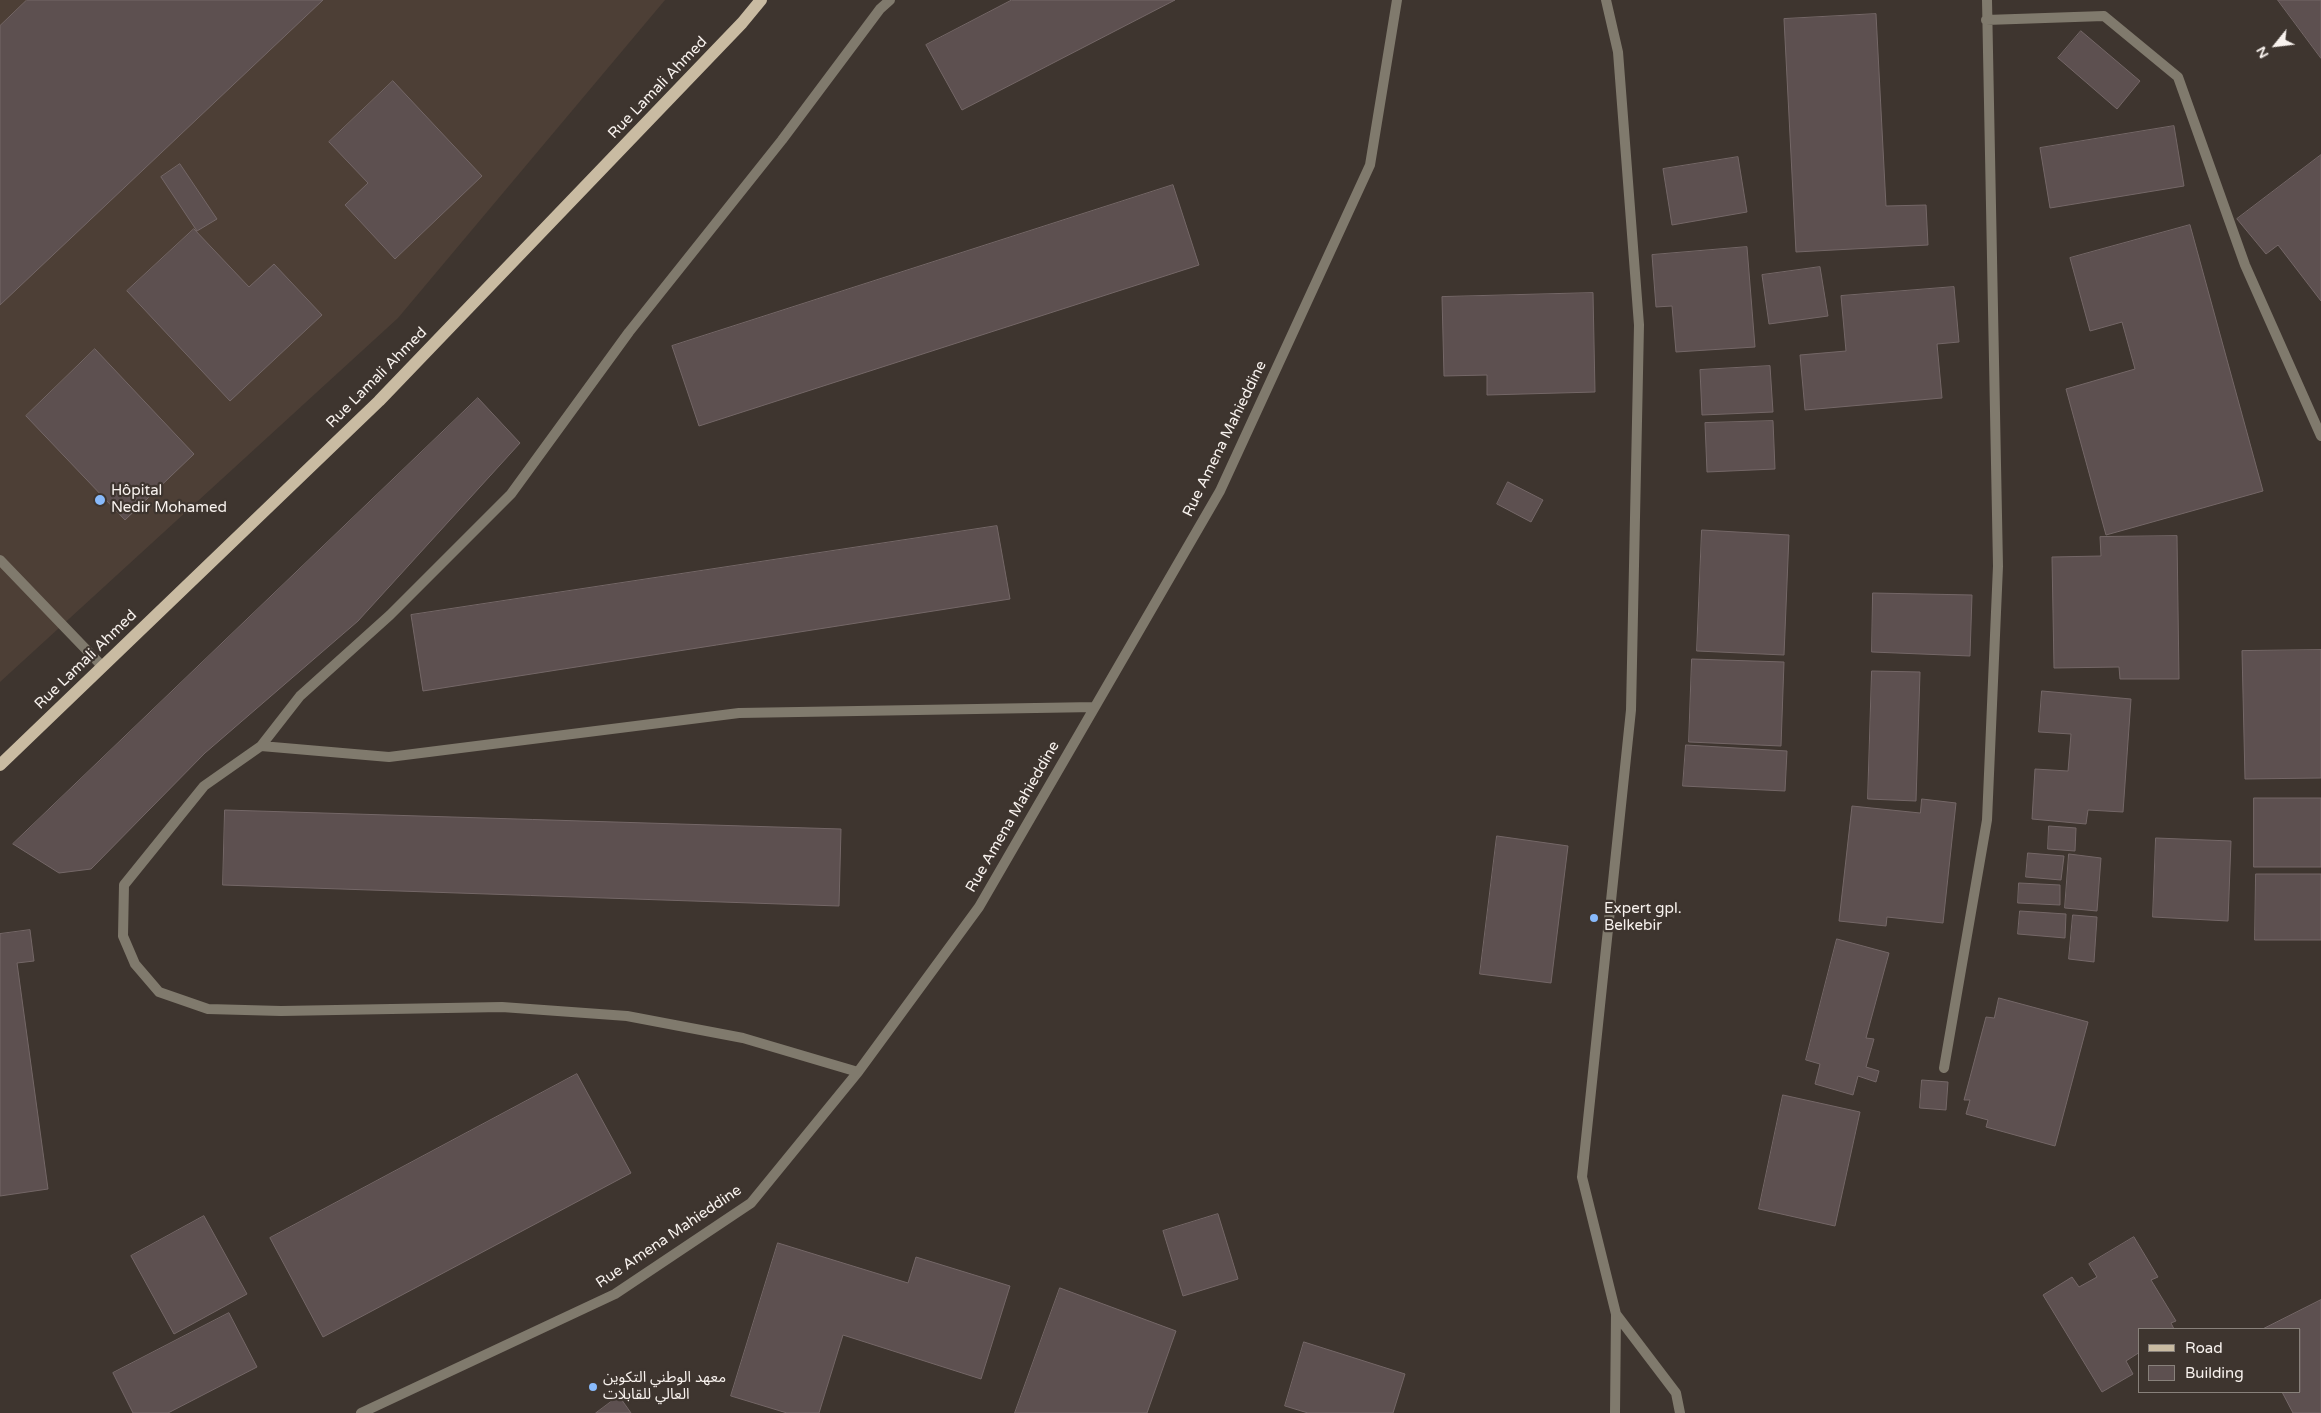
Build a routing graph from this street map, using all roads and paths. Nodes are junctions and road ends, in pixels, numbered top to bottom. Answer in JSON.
{"nodes":[{"id":1,"x":761,"y":0,"type":"edge"},
{"id":2,"x":890,"y":0,"type":"edge"},
{"id":3,"x":1397,"y":0,"type":"edge"},
{"id":4,"x":1606,"y":0,"type":"edge"},
{"id":5,"x":1987,"y":0,"type":"edge"},
{"id":6,"x":1986,"y":20,"type":"junction"},
{"id":7,"x":2321,"y":436,"type":"edge"},
{"id":8,"x":0,"y":560,"type":"edge"},
{"id":9,"x":102,"y":666,"type":"junction"},
{"id":10,"x":1095,"y":707,"type":"junction"},
{"id":11,"x":261,"y":746,"type":"junction"},
{"id":12,"x":0,"y":765,"type":"edge"},
{"id":13,"x":1944,"y":1068,"type":"dead end"},
{"id":14,"x":858,"y":1072,"type":"junction"},
{"id":15,"x":1616,"y":1314,"type":"junction"},
{"id":16,"x":361,"y":1413,"type":"edge"},
{"id":17,"x":1615,"y":1413,"type":"edge"},
{"id":18,"x":1680,"y":1413,"type":"edge"}],
"edges":[{"from":1,"to":9,"type":"main road","name":"Rue Lamali Ahmed"},
{"from":2,"to":11,"type":"street"},
{"from":3,"to":10,"type":"street","name":"Rue Amena Mahieddine"},
{"from":4,"to":15,"type":"street"},
{"from":5,"to":6,"type":"street"},
{"from":6,"to":7,"type":"street"},
{"from":6,"to":13,"type":"street"},
{"from":8,"to":9,"type":"street"},
{"from":9,"to":12,"type":"main road","name":"Rue Lamali Ahmed"},
{"from":10,"to":11,"type":"street"},
{"from":10,"to":14,"type":"street","name":"Rue Amena Mahieddine"},
{"from":11,"to":14,"type":"street"},
{"from":14,"to":16,"type":"street","name":"Rue Amena Mahieddine"},
{"from":15,"to":17,"type":"street"},
{"from":15,"to":18,"type":"street"}]}
